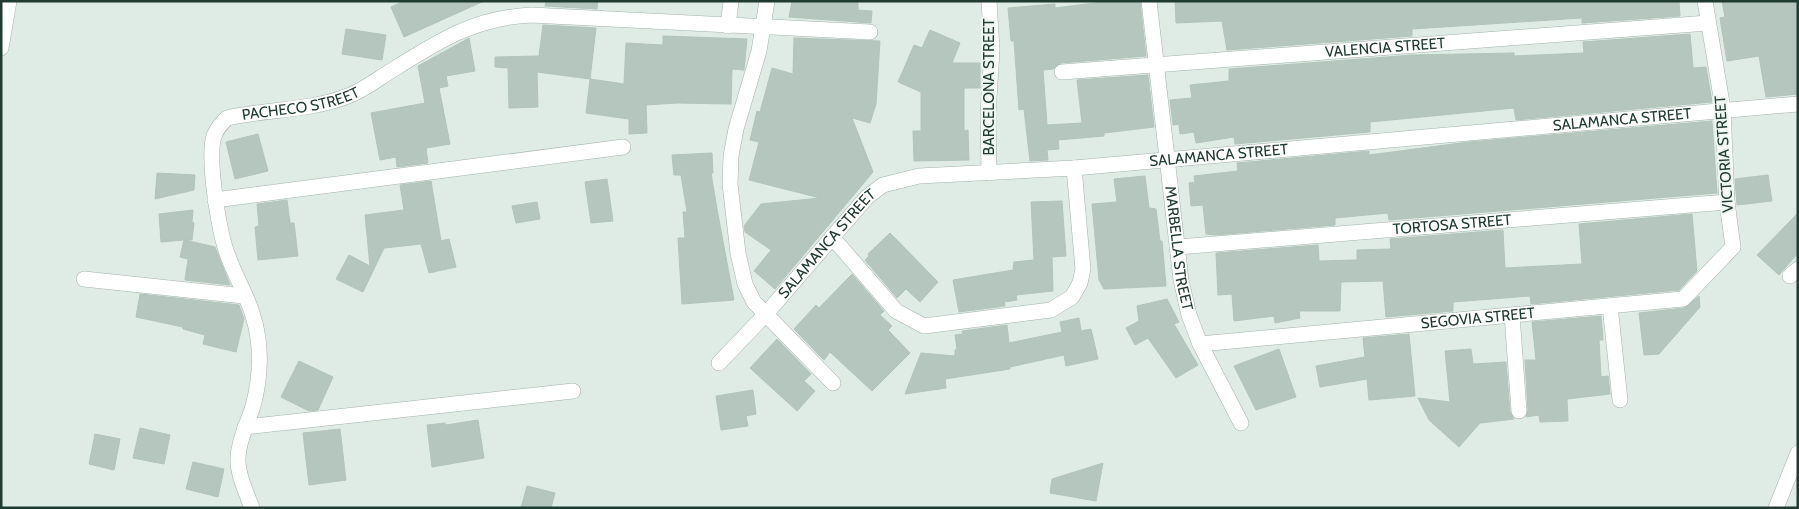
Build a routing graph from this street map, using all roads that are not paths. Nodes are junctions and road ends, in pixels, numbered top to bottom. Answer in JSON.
{"nodes":[{"id":1,"x":10,"y":1,"type":"edge"},
{"id":2,"x":730,"y":1,"type":"edge"},
{"id":3,"x":767,"y":1,"type":"edge"},
{"id":4,"x":997,"y":1,"type":"edge"},
{"id":5,"x":1149,"y":1,"type":"edge"},
{"id":6,"x":1706,"y":1,"type":"edge"},
{"id":7,"x":989,"y":2,"type":"edge"},
{"id":8,"x":1708,"y":22,"type":"junction"},
{"id":9,"x":728,"y":26,"type":"junction"},
{"id":10,"x":762,"y":28,"type":"junction"},
{"id":11,"x":870,"y":32,"type":"dead end"},
{"id":12,"x":1,"y":48,"type":"edge"},
{"id":13,"x":1158,"y":65,"type":"junction"},
{"id":14,"x":1062,"y":72,"type":"dead end"},
{"id":15,"x":1798,"y":104,"type":"edge"},
{"id":16,"x":1723,"y":109,"type":"junction"},
{"id":17,"x":623,"y":147,"type":"dead end"},
{"id":18,"x":1168,"y":159,"type":"junction"},
{"id":19,"x":1074,"y":168,"type":"junction"},
{"id":20,"x":989,"y":173,"type":"junction"},
{"id":21,"x":215,"y":200,"type":"junction"},
{"id":22,"x":1727,"y":202,"type":"junction"},
{"id":23,"x":832,"y":237,"type":"junction"},
{"id":24,"x":1178,"y":247,"type":"junction"},
{"id":25,"x":1733,"y":247,"type":"joint"},
{"id":26,"x":84,"y":279,"type":"dead end"},
{"id":27,"x":244,"y":296,"type":"junction"},
{"id":28,"x":1610,"y":306,"type":"junction"},
{"id":29,"x":765,"y":315,"type":"junction"},
{"id":30,"x":1512,"y":315,"type":"junction"},
{"id":31,"x":1200,"y":344,"type":"junction"},
{"id":32,"x":719,"y":364,"type":"dead end"},
{"id":33,"x":833,"y":383,"type":"dead end"},
{"id":34,"x":573,"y":391,"type":"dead end"},
{"id":35,"x":1620,"y":400,"type":"dead end"},
{"id":36,"x":1519,"y":411,"type":"dead end"},
{"id":37,"x":1241,"y":423,"type":"dead end"},
{"id":38,"x":245,"y":427,"type":"junction"},
{"id":39,"x":1798,"y":453,"type":"edge"},
{"id":40,"x":252,"y":508,"type":"edge"},
{"id":41,"x":1776,"y":508,"type":"edge"}],
"edges":[{"from":1,"to":12,"type":"street"},
{"from":2,"to":9,"type":"street"},
{"from":3,"to":10,"type":"street"},
{"from":4,"to":7,"type":"street"},
{"from":5,"to":13,"type":"street","name":"MARBELLA STREET"},
{"from":6,"to":8,"type":"street","name":"VICTORIA STREET"},
{"from":7,"to":20,"type":"street","name":"BARCELONA STREET"},
{"from":8,"to":13,"type":"street","name":"VALENCIA STREET"},
{"from":8,"to":16,"type":"street","name":"VICTORIA STREET"},
{"from":9,"to":10,"type":"street","name":"PACHECO STREET"},
{"from":9,"to":21,"type":"street","name":"PACHECO STREET"},
{"from":10,"to":11,"type":"street","name":"PACHECO STREET"},
{"from":10,"to":29,"type":"street"},
{"from":13,"to":14,"type":"street","name":"VALENCIA STREET"},
{"from":13,"to":18,"type":"street","name":"MARBELLA STREET"},
{"from":15,"to":16,"type":"street","name":"SALAMANCA STREET"},
{"from":16,"to":18,"type":"street","name":"SALAMANCA STREET"},
{"from":16,"to":22,"type":"street","name":"VICTORIA STREET"},
{"from":17,"to":21,"type":"street"},
{"from":18,"to":19,"type":"street","name":"SALAMANCA STREET"},
{"from":18,"to":24,"type":"street","name":"MARBELLA STREET"},
{"from":19,"to":20,"type":"street","name":"SALAMANCA STREET"},
{"from":19,"to":23,"type":"street"},
{"from":20,"to":23,"type":"street","name":"SALAMANCA STREET"},
{"from":21,"to":27,"type":"street","name":"PACHECO STREET"},
{"from":22,"to":24,"type":"street","name":"TORTOSA STREET"},
{"from":22,"to":25,"type":"street","name":"VICTORIA STREET"},
{"from":23,"to":29,"type":"street","name":"SALAMANCA STREET"},
{"from":24,"to":31,"type":"street","name":"MARBELLA STREET"},
{"from":25,"to":28,"type":"street","name":"SEGOVIA STREET"},
{"from":26,"to":27,"type":"street"},
{"from":27,"to":38,"type":"street","name":"PACHECO STREET"},
{"from":28,"to":30,"type":"street","name":"SEGOVIA STREET"},
{"from":28,"to":35,"type":"street"},
{"from":29,"to":32,"type":"street","name":"SALAMANCA STREET"},
{"from":29,"to":33,"type":"street"},
{"from":30,"to":31,"type":"street","name":"SEGOVIA STREET"},
{"from":30,"to":36,"type":"street"},
{"from":31,"to":37,"type":"street","name":"MARBELLA STREET"},
{"from":34,"to":38,"type":"street"},
{"from":38,"to":40,"type":"street","name":"PACHECO STREET"},
{"from":39,"to":41,"type":"street"}]}
